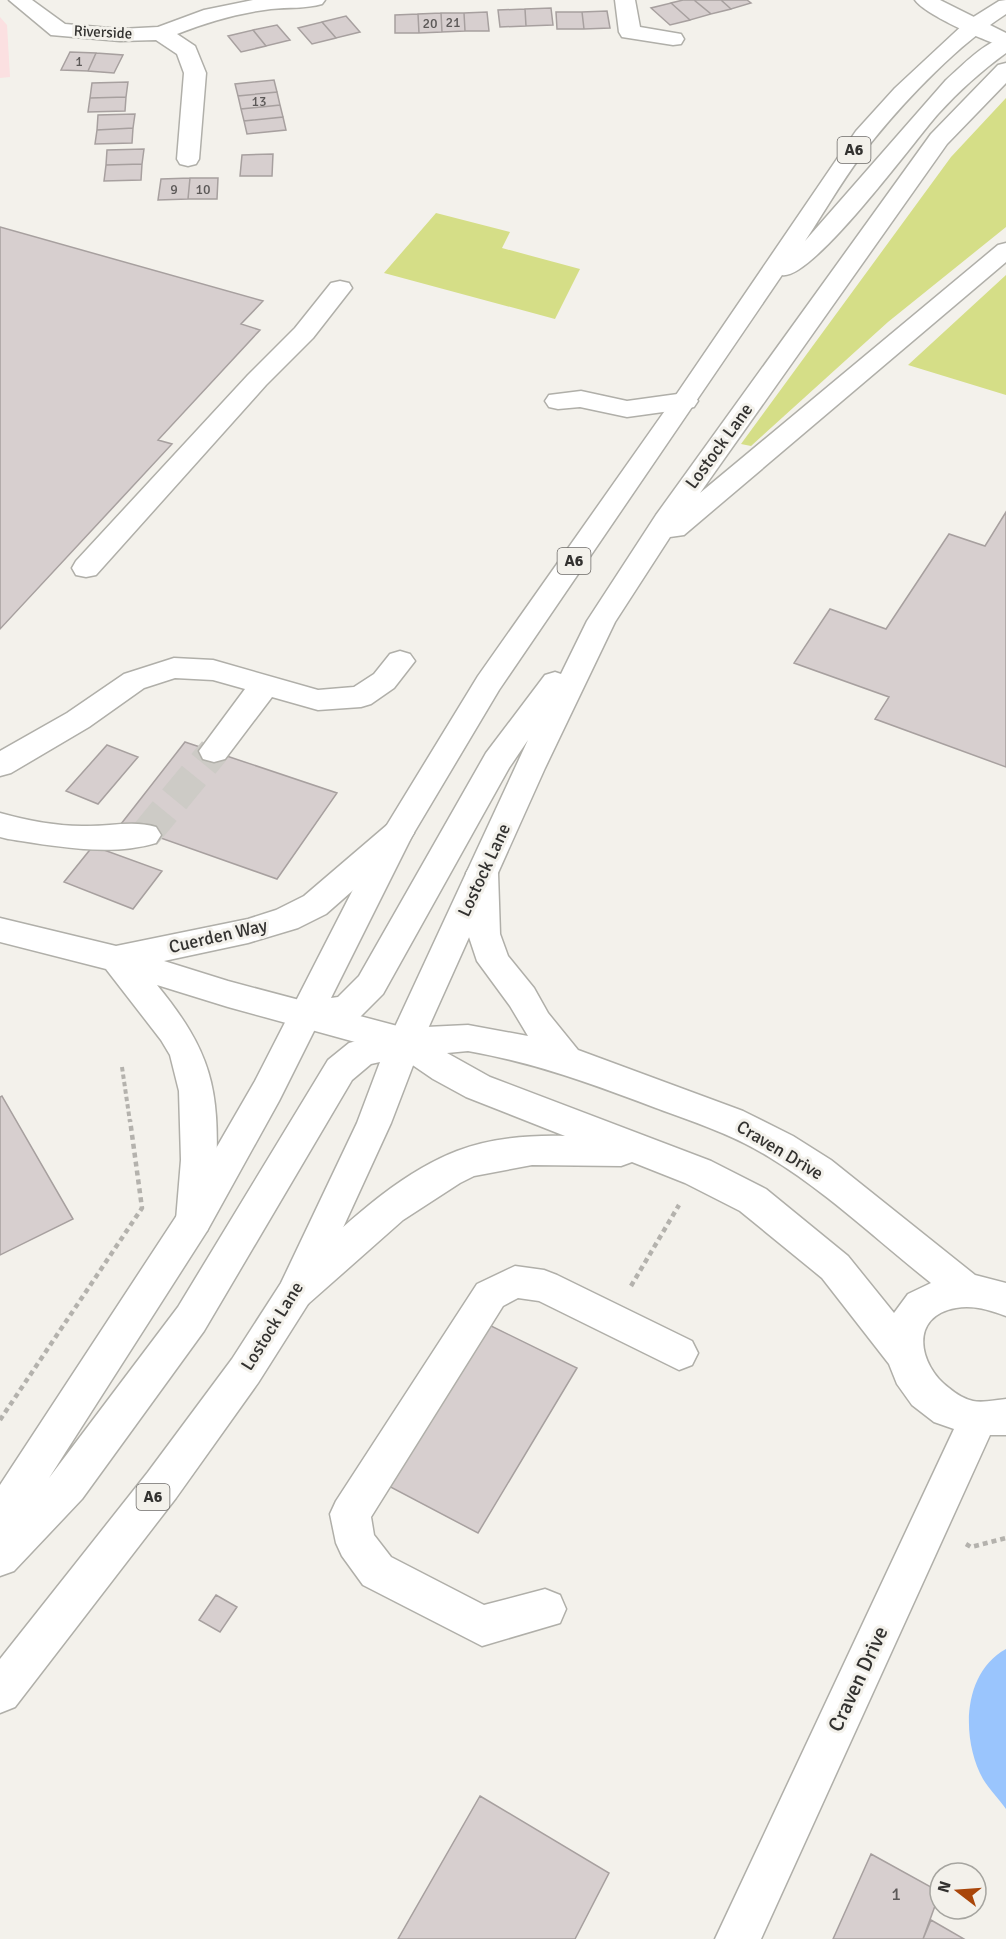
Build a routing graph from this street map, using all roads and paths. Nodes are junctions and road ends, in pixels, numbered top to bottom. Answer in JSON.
{"nodes":[{"id":1,"x":19,"y":0,"type":"edge"},
{"id":2,"x":315,"y":0,"type":"edge"},
{"id":3,"x":625,"y":0,"type":"edge"},
{"id":4,"x":926,"y":0,"type":"edge"},
{"id":5,"x":973,"y":0,"type":"edge"},
{"id":6,"x":1004,"y":14,"type":"edge"},
{"id":7,"x":974,"y":25,"type":"junction"},
{"id":8,"x":161,"y":33,"type":"junction"},
{"id":9,"x":673,"y":39,"type":"dead end"},
{"id":10,"x":1006,"y":42,"type":"edge"},
{"id":11,"x":1006,"y":70,"type":"edge"},
{"id":12,"x":188,"y":159,"type":"dead end"},
{"id":13,"x":1006,"y":250,"type":"edge"},
{"id":14,"x":340,"y":288,"type":"dead end"},
{"id":15,"x":758,"y":294,"type":"junction"},
{"id":16,"x":558,"y":401,"type":"dead end"},
{"id":17,"x":685,"y":401,"type":"junction"},
{"id":18,"x":645,"y":553,"type":"junction"},
{"id":19,"x":86,"y":568,"type":"dead end"},
{"id":20,"x":601,"y":621,"type":"junction"},
{"id":21,"x":400,"y":661,"type":"dead end"},
{"id":22,"x":264,"y":686,"type":"junction"},
{"id":23,"x":214,"y":751,"type":"tunnel mouth"},
{"id":24,"x":0,"y":765,"type":"edge"},
{"id":25,"x":0,"y":824,"type":"edge"},
{"id":26,"x":398,"y":833,"type":"junction"},
{"id":27,"x":145,"y":834,"type":"dead end"},
{"id":28,"x":482,"y":873,"type":"junction"},
{"id":29,"x":0,"y":930,"type":"edge"},
{"id":30,"x":117,"y":959,"type":"junction"},
{"id":31,"x":306,"y":1015,"type":"junction"},
{"id":32,"x":405,"y":1042,"type":"junction"},
{"id":33,"x":566,"y":1060,"type":"junction"},
{"id":34,"x":122,"y":1066,"type":"dead end"},
{"id":35,"x":644,"y":1151,"type":"junction"},
{"id":36,"x":684,"y":1197,"type":"dead end"},
{"id":37,"x":194,"y":1220,"type":"junction"},
{"id":38,"x":965,"y":1289,"type":"junction"},
{"id":39,"x":296,"y":1293,"type":"junction"},
{"id":40,"x":1006,"y":1300,"type":"edge"},
{"id":41,"x":611,"y":1320,"type":"junction"},
{"id":42,"x":679,"y":1353,"type":"dead end"},
{"id":43,"x":903,"y":1353,"type":"junction"},
{"id":44,"x":992,"y":1418,"type":"edge"},
{"id":45,"x":0,"y":1420,"type":"edge"},
{"id":46,"x":0,"y":1520,"type":"edge"},
{"id":47,"x":0,"y":1557,"type":"edge"},
{"id":48,"x":545,"y":1609,"type":"dead end"},
{"id":49,"x":0,"y":1692,"type":"edge"},
{"id":50,"x":738,"y":1939,"type":"edge"}],
"edges":[{"from":1,"to":8,"type":"main road","name":"Riverside"},
{"from":2,"to":8,"type":"main road","name":"Riverside"},
{"from":3,"to":9,"type":"main road"},
{"from":4,"to":7,"type":"main road"},
{"from":5,"to":6,"type":"main road"},
{"from":6,"to":7,"type":"main road"},
{"from":7,"to":10,"type":"main road"},
{"from":7,"to":15,"type":"main road","number":"A6"},
{"from":8,"to":12,"type":"main road"},
{"from":10,"to":15,"type":"main road"},
{"from":11,"to":18,"type":"main road","name":"Lostock Lane","number":"A6"},
{"from":13,"to":18,"type":"main road"},
{"from":14,"to":19,"type":"main road"},
{"from":15,"to":17,"type":"main road","number":"A6"},
{"from":16,"to":17,"type":"main road"},
{"from":17,"to":26,"type":"main road","number":"A6"},
{"from":18,"to":20,"type":"main road","name":"Lostock Lane","number":"A6"},
{"from":20,"to":28,"type":"main road","name":"Lostock Lane","number":"A6"},
{"from":20,"to":31,"type":"main road"},
{"from":21,"to":22,"type":"main road"},
{"from":22,"to":23,"type":"main road"},
{"from":22,"to":24,"type":"main road"},
{"from":25,"to":27,"type":"main road"},
{"from":26,"to":30,"type":"main road","name":"Cuerden Way"},
{"from":26,"to":31,"type":"main road","number":"A6"},
{"from":28,"to":32,"type":"main road","name":"Lostock Lane","number":"A6"},
{"from":28,"to":33,"type":"main road"},
{"from":29,"to":30,"type":"main road","name":"Cuerden Way"},
{"from":30,"to":31,"type":"main road","name":"Cuerden Way"},
{"from":30,"to":37,"type":"main road"},
{"from":31,"to":32,"type":"main road","name":"Cuerden Way"},
{"from":31,"to":37,"type":"main road","number":"A6"},
{"from":32,"to":33,"type":"main road","name":"Craven Drive"},
{"from":32,"to":35,"type":"main road"},
{"from":32,"to":39,"type":"main road","name":"Lostock Lane","number":"A6"},
{"from":32,"to":47,"type":"main road"},
{"from":33,"to":38,"type":"main road","name":"Craven Drive"},
{"from":34,"to":45,"type":"path"},
{"from":35,"to":39,"type":"main road"},
{"from":35,"to":43,"type":"main road"},
{"from":36,"to":41,"type":"path"},
{"from":37,"to":46,"type":"main road","number":"A6"},
{"from":38,"to":40,"type":"main road"},
{"from":38,"to":43,"type":"main road"},
{"from":39,"to":49,"type":"main road","name":"Lostock Lane","number":"A6"},
{"from":41,"to":42,"type":"main road"},
{"from":41,"to":48,"type":"main road"},
{"from":43,"to":44,"type":"main road"},
{"from":44,"to":50,"type":"main road","name":"Craven Drive"}]}
